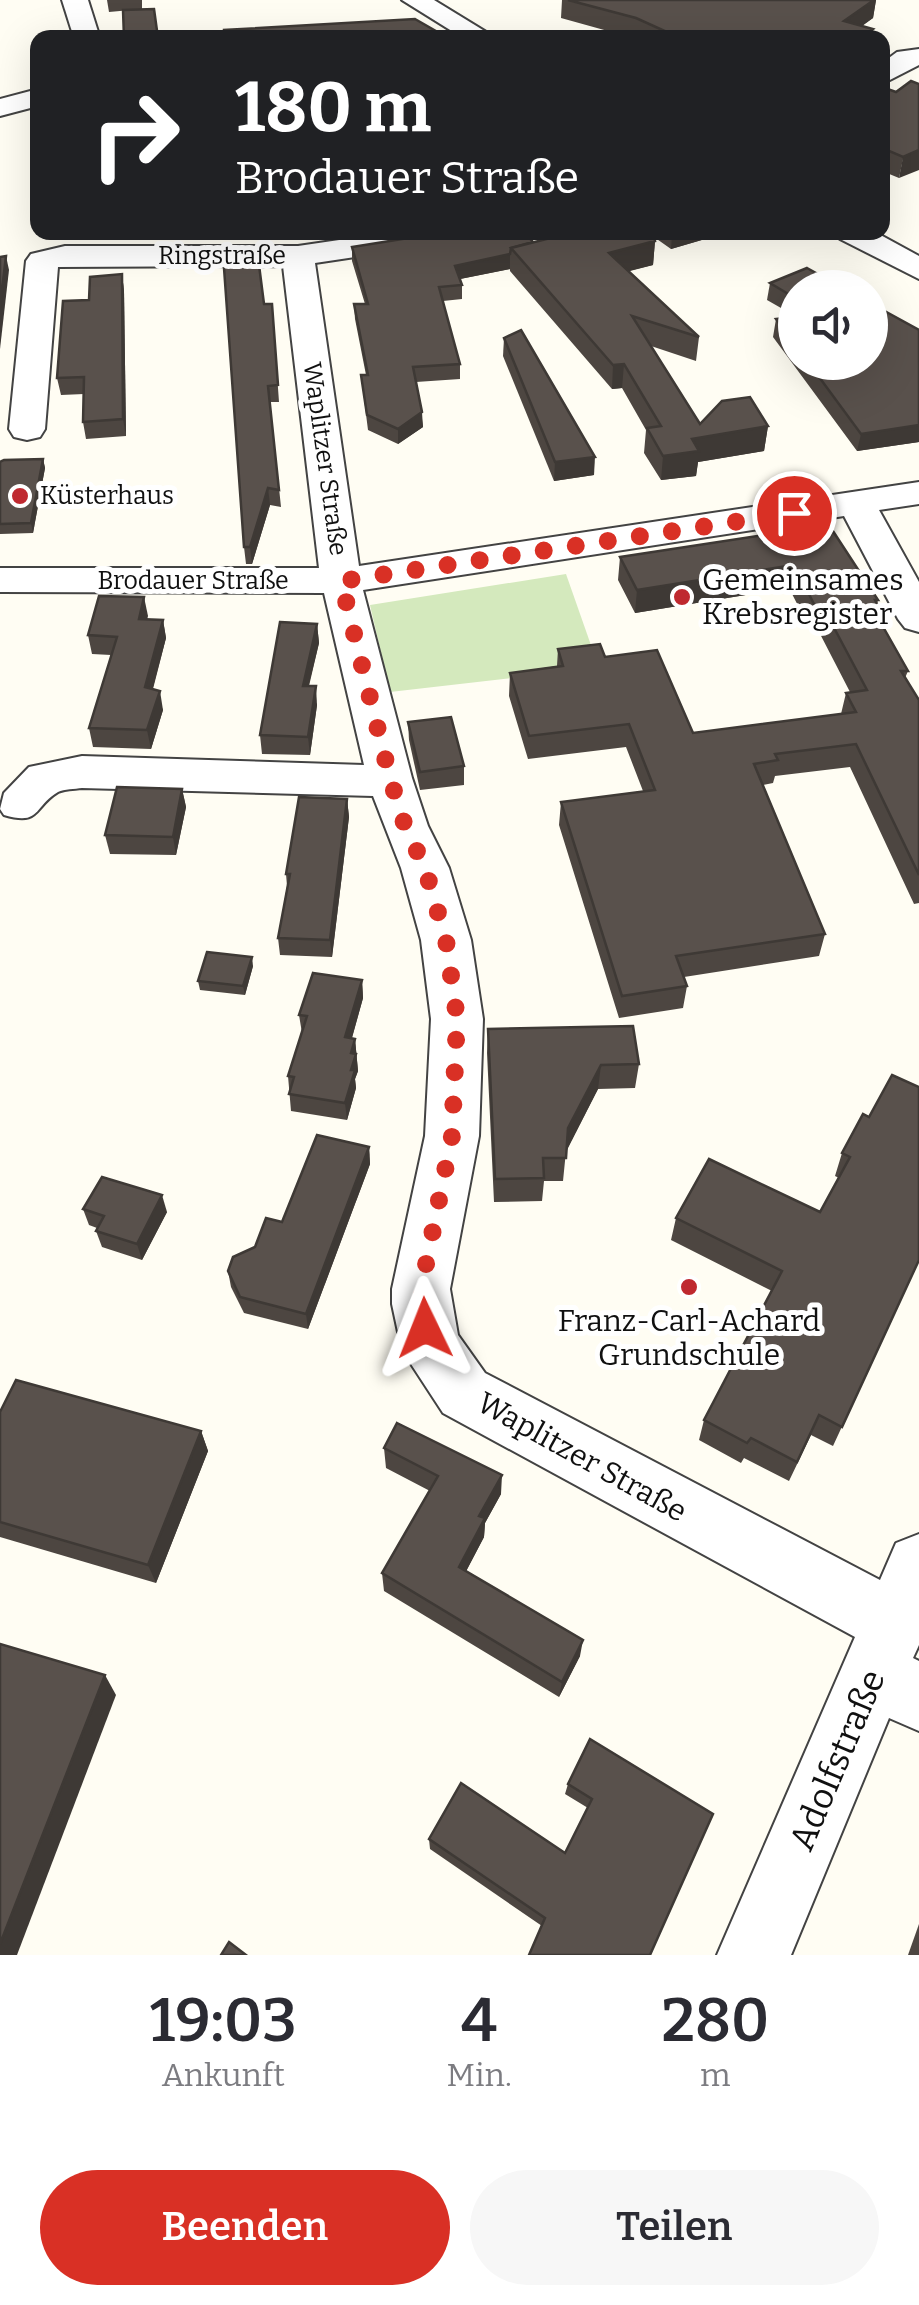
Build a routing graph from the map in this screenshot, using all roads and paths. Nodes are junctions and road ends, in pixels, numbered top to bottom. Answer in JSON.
{"nodes":[{"id":1,"x":75,"y":0,"type":"edge"},
{"id":2,"x":415,"y":0,"type":"edge"},
{"id":3,"x":458,"y":24,"type":"junction"},
{"id":4,"x":85,"y":30,"type":"edge"},
{"id":5,"x":438,"y":30,"type":"edge"},
{"id":6,"x":469,"y":30,"type":"edge"},
{"id":7,"x":918,"y":56,"type":"edge"},
{"id":8,"x":890,"y":70,"type":"edge"},
{"id":9,"x":30,"y":99,"type":"edge"},
{"id":10,"x":0,"y":108,"type":"edge"},
{"id":11,"x":407,"y":240,"type":"edge"},
{"id":12,"x":866,"y":240,"type":"edge"},
{"id":13,"x":298,"y":256,"type":"junction"},
{"id":14,"x":919,"y":269,"type":"edge"},
{"id":15,"x":27,"y":428,"type":"dead end"},
{"id":16,"x":919,"y":493,"type":"edge"},
{"id":17,"x":856,"y":503,"type":"junction"},
{"id":18,"x":0,"y":580,"type":"edge"},
{"id":19,"x":341,"y":581,"type":"junction"},
{"id":20,"x":919,"y":618,"type":"edge"},
{"id":21,"x":390,"y":778,"type":"junction"},
{"id":22,"x":20,"y":804,"type":"dead end"},
{"id":23,"x":902,"y":1640,"type":"edge"},
{"id":24,"x":754,"y":1955,"type":"edge"}],
"edges":[{"from":1,"to":4,"type":"street"},
{"from":2,"to":3,"type":"street"},
{"from":3,"to":5,"type":"street"},
{"from":3,"to":6,"type":"street"},
{"from":7,"to":8,"type":"street"},
{"from":9,"to":10,"type":"street"},
{"from":11,"to":13,"type":"street","name":"Ringstraße"},
{"from":12,"to":14,"type":"street"},
{"from":13,"to":15,"type":"street","name":"Ringstraße"},
{"from":13,"to":19,"type":"street","name":"Waplitzer Straße"},
{"from":16,"to":17,"type":"street","name":"Brodauer Straße"},
{"from":17,"to":19,"type":"street","name":"Brodauer Straße"},
{"from":17,"to":20,"type":"street"},
{"from":18,"to":19,"type":"street","name":"Brodauer Straße"},
{"from":19,"to":21,"type":"street","name":"Waplitzer Straße"},
{"from":21,"to":22,"type":"street"},
{"from":21,"to":23,"type":"street","name":"Waplitzer Straße"},
{"from":23,"to":24,"type":"street","name":"Adolfstraße"}]}
